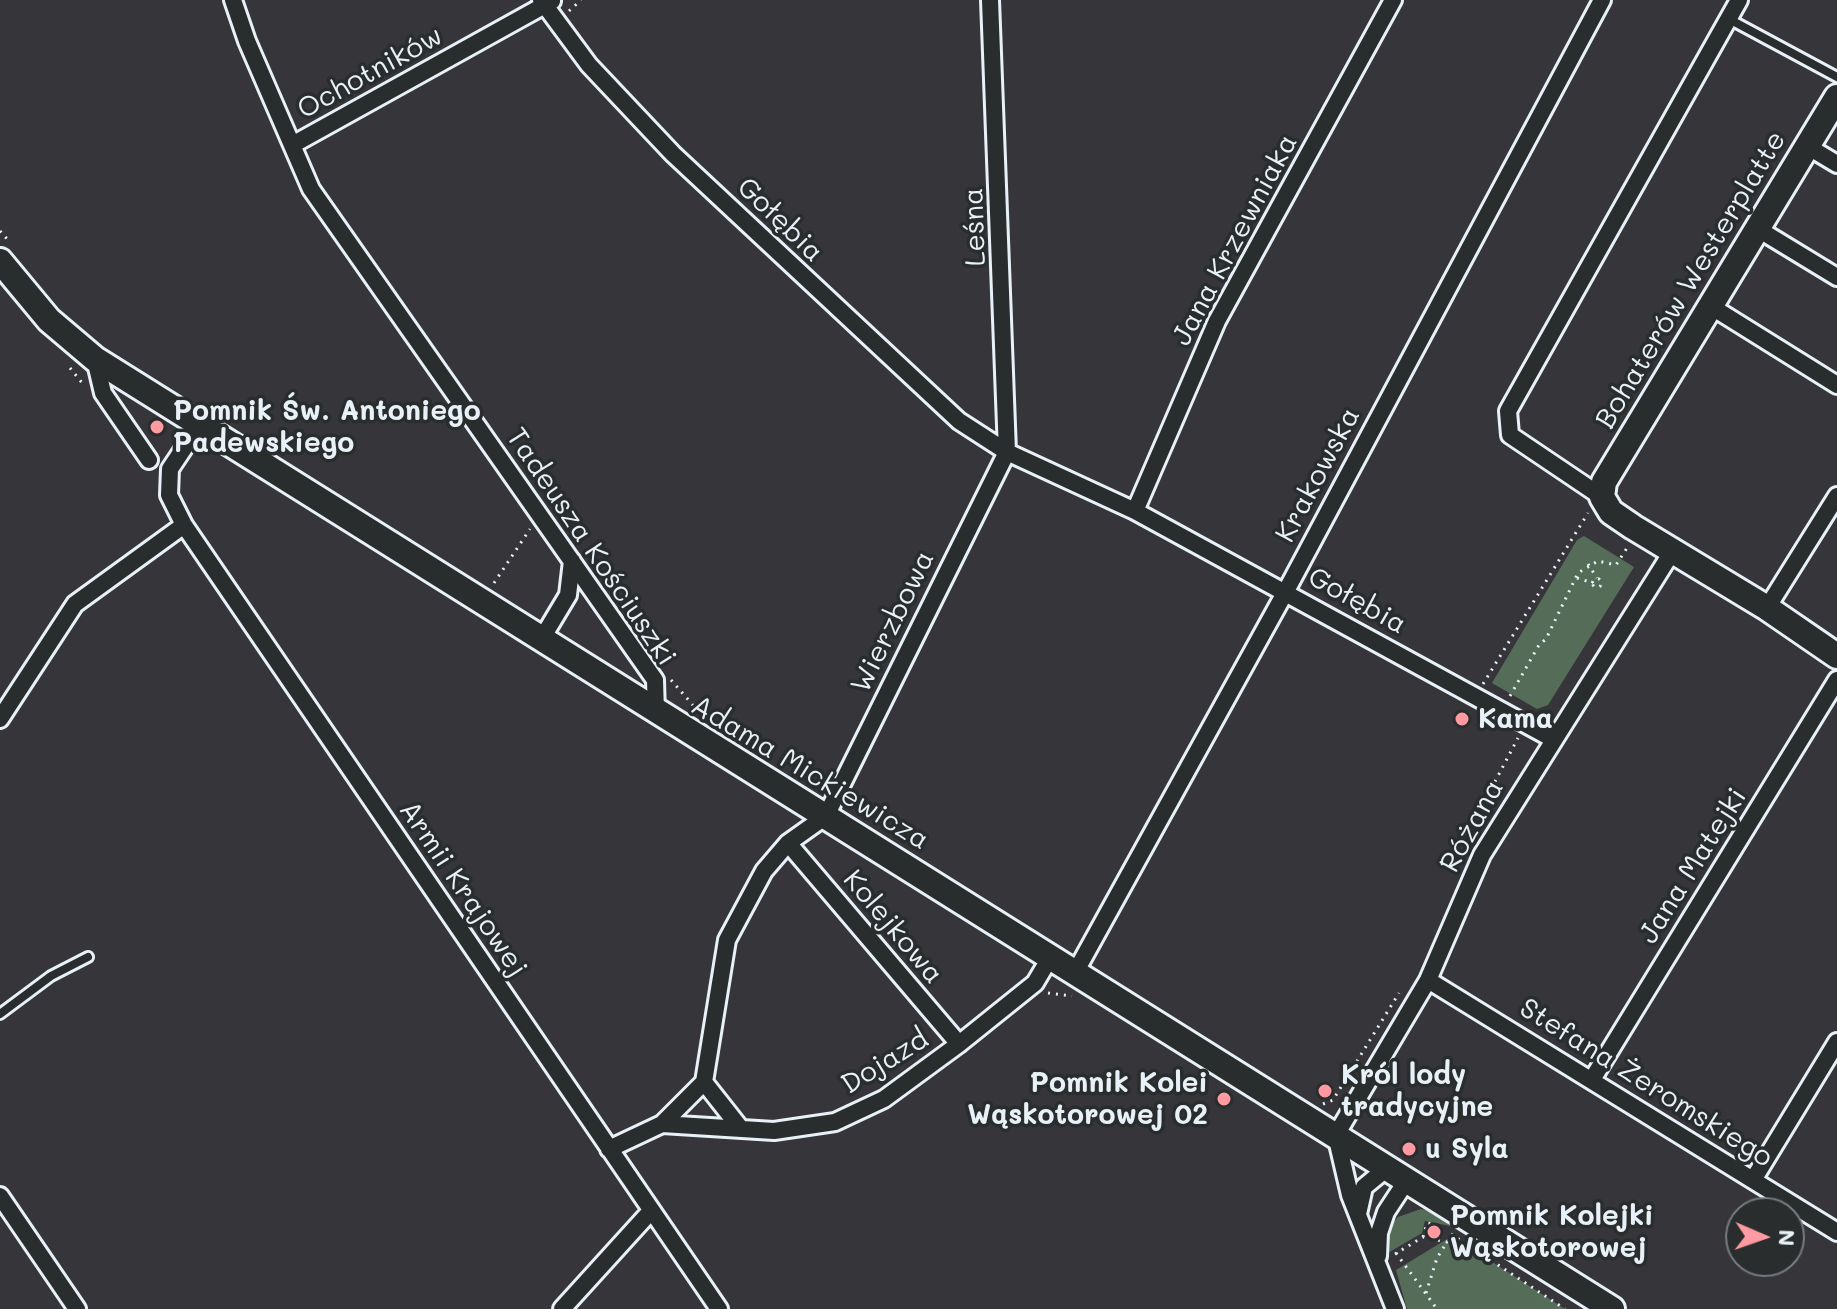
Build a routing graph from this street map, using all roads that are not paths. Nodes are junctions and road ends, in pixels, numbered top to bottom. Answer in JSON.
{"nodes":[{"id":1,"x":233,"y":0,"type":"edge"},
{"id":2,"x":990,"y":0,"type":"edge"},
{"id":3,"x":1393,"y":0,"type":"edge"},
{"id":4,"x":1602,"y":0,"type":"edge"},
{"id":5,"x":1739,"y":0,"type":"edge"},
{"id":6,"x":547,"y":2,"type":"edge"},
{"id":7,"x":1729,"y":19,"type":"junction"},
{"id":8,"x":1837,"y":77,"type":"edge"},
{"id":9,"x":1837,"y":97,"type":"edge"},
{"id":10,"x":294,"y":144,"type":"junction"},
{"id":11,"x":1807,"y":146,"type":"junction"},
{"id":12,"x":1837,"y":164,"type":"edge"},
{"id":13,"x":1758,"y":229,"type":"junction"},
{"id":14,"x":0,"y":261,"type":"edge"},
{"id":15,"x":1837,"y":277,"type":"edge"},
{"id":16,"x":1712,"y":307,"type":"junction"},
{"id":17,"x":95,"y":359,"type":"junction"},
{"id":18,"x":1837,"y":385,"type":"edge"},
{"id":19,"x":200,"y":424,"type":"junction"},
{"id":20,"x":1007,"y":452,"type":"junction"},
{"id":21,"x":149,"y":460,"type":"dead end"},
{"id":22,"x":1837,"y":496,"type":"edge"},
{"id":23,"x":1596,"y":503,"type":"junction"},
{"id":24,"x":1135,"y":511,"type":"junction"},
{"id":25,"x":184,"y":525,"type":"junction"},
{"id":26,"x":1672,"y":552,"type":"junction"},
{"id":27,"x":572,"y":561,"type":"junction"},
{"id":28,"x":1286,"y":591,"type":"junction"},
{"id":29,"x":1767,"y":608,"type":"junction"},
{"id":30,"x":541,"y":640,"type":"junction"},
{"id":31,"x":1837,"y":656,"type":"edge"},
{"id":32,"x":1837,"y":680,"type":"edge"},
{"id":33,"x":656,"y":714,"type":"junction"},
{"id":34,"x":0,"y":719,"type":"edge"},
{"id":35,"x":1553,"y":739,"type":"junction"},
{"id":36,"x":826,"y":816,"type":"junction"},
{"id":37,"x":788,"y":843,"type":"junction"},
{"id":38,"x":1051,"y":956,"type":"junction"},
{"id":39,"x":88,"y":957,"type":"dead end"},
{"id":40,"x":1076,"y":971,"type":"junction"},
{"id":41,"x":1428,"y":980,"type":"junction"},
{"id":42,"x":0,"y":1014,"type":"edge"},
{"id":43,"x":1837,"y":1042,"type":"edge"},
{"id":44,"x":959,"y":1044,"type":"junction"},
{"id":45,"x":1593,"y":1078,"type":"junction"},
{"id":46,"x":704,"y":1082,"type":"junction"},
{"id":47,"x":662,"y":1124,"type":"junction"},
{"id":48,"x":741,"y":1129,"type":"junction"},
{"id":49,"x":1336,"y":1135,"type":"junction"},
{"id":50,"x":609,"y":1149,"type":"junction"},
{"id":51,"x":1397,"y":1174,"type":"junction"},
{"id":52,"x":1753,"y":1180,"type":"junction"},
{"id":53,"x":0,"y":1196,"type":"edge"},
{"id":54,"x":651,"y":1211,"type":"junction"},
{"id":55,"x":1358,"y":1216,"type":"junction"},
{"id":56,"x":1837,"y":1232,"type":"edge"},
{"id":57,"x":1377,"y":1262,"type":"junction"},
{"id":58,"x":77,"y":1309,"type":"edge"},
{"id":59,"x":562,"y":1309,"type":"edge"},
{"id":60,"x":719,"y":1309,"type":"edge"},
{"id":61,"x":1395,"y":1309,"type":"edge"},
{"id":62,"x":1612,"y":1309,"type":"edge"}],
"edges":[{"from":1,"to":10,"type":"street","name":"Tadeusza Kościuszki"},
{"from":2,"to":20,"type":"street","name":"Leśna"},
{"from":3,"to":24,"type":"street","name":"Jana Krzewniaka"},
{"from":4,"to":28,"type":"street","name":"Krakowska"},
{"from":5,"to":7,"type":"street"},
{"from":6,"to":10,"type":"street","name":"Ochotników"},
{"from":6,"to":20,"type":"street","name":"Gołębia"},
{"from":7,"to":8,"type":"lane"},
{"from":7,"to":23,"type":"street"},
{"from":9,"to":11,"type":"main road","name":"Bohaterów Westerplatte"},
{"from":10,"to":27,"type":"street","name":"Tadeusza Kościuszki"},
{"from":11,"to":12,"type":"street"},
{"from":11,"to":13,"type":"main road","name":"Bohaterów Westerplatte"},
{"from":13,"to":15,"type":"street"},
{"from":13,"to":16,"type":"main road","name":"Bohaterów Westerplatte"},
{"from":14,"to":17,"type":"main road","name":"Adama Mickiewicza"},
{"from":16,"to":18,"type":"street"},
{"from":16,"to":23,"type":"main road","name":"Bohaterów Westerplatte"},
{"from":17,"to":19,"type":"main road","name":"Adama Mickiewicza"},
{"from":17,"to":21,"type":"street"},
{"from":19,"to":25,"type":"street","name":"Armii Krajowej"},
{"from":19,"to":30,"type":"main road","name":"Adama Mickiewicza"},
{"from":20,"to":24,"type":"street","name":"Gołębia"},
{"from":20,"to":36,"type":"street","name":"Wierzbowa"},
{"from":22,"to":29,"type":"street"},
{"from":23,"to":26,"type":"main road"},
{"from":24,"to":28,"type":"street","name":"Gołębia"},
{"from":25,"to":34,"type":"street"},
{"from":25,"to":50,"type":"street","name":"Armii Krajowej"},
{"from":26,"to":29,"type":"main road"},
{"from":26,"to":35,"type":"street","name":"Różana"},
{"from":27,"to":30,"type":"street"},
{"from":27,"to":33,"type":"street","name":"Tadeusza Kościuszki"},
{"from":28,"to":35,"type":"street","name":"Gołębia"},
{"from":28,"to":40,"type":"street","name":"Krakowska"},
{"from":29,"to":31,"type":"main road"},
{"from":30,"to":33,"type":"main road","name":"Adama Mickiewicza"},
{"from":32,"to":45,"type":"street","name":"Jana Matejki"},
{"from":33,"to":36,"type":"main road","name":"Adama Mickiewicza"},
{"from":35,"to":41,"type":"street","name":"Różana"},
{"from":36,"to":37,"type":"street"},
{"from":36,"to":38,"type":"main road","name":"Adama Mickiewicza"},
{"from":37,"to":44,"type":"street","name":"Kolejkowa"},
{"from":37,"to":46,"type":"street"},
{"from":38,"to":40,"type":"main road","name":"Adama Mickiewicza"},
{"from":38,"to":44,"type":"street","name":"Dojazd"},
{"from":39,"to":42,"type":"lane"},
{"from":40,"to":49,"type":"main road","name":"Adama Mickiewicza"},
{"from":41,"to":45,"type":"street","name":"Stefana Żeromskiego"},
{"from":41,"to":49,"type":"street","name":"Różana"},
{"from":43,"to":52,"type":"street"},
{"from":44,"to":48,"type":"street","name":"Dojazd"},
{"from":45,"to":52,"type":"street","name":"Stefana Żeromskiego"},
{"from":46,"to":47,"type":"street","name":"Dojazd"},
{"from":46,"to":48,"type":"street"},
{"from":47,"to":48,"type":"street","name":"Dojazd"},
{"from":47,"to":50,"type":"street","name":"Dojazd"},
{"from":49,"to":51,"type":"main road","name":"Adama Mickiewicza"},
{"from":49,"to":55,"type":"street"},
{"from":50,"to":54,"type":"street","name":"Armii Krajowej"},
{"from":51,"to":55,"type":"street"},
{"from":51,"to":57,"type":"street"},
{"from":51,"to":62,"type":"main road","name":"Adama Mickiewicza"},
{"from":52,"to":56,"type":"street","name":"Stefana Żeromskiego"},
{"from":53,"to":58,"type":"street"},
{"from":54,"to":59,"type":"street"},
{"from":54,"to":60,"type":"street","name":"Armii Krajowej"},
{"from":55,"to":57,"type":"street"},
{"from":57,"to":61,"type":"street"}]}
